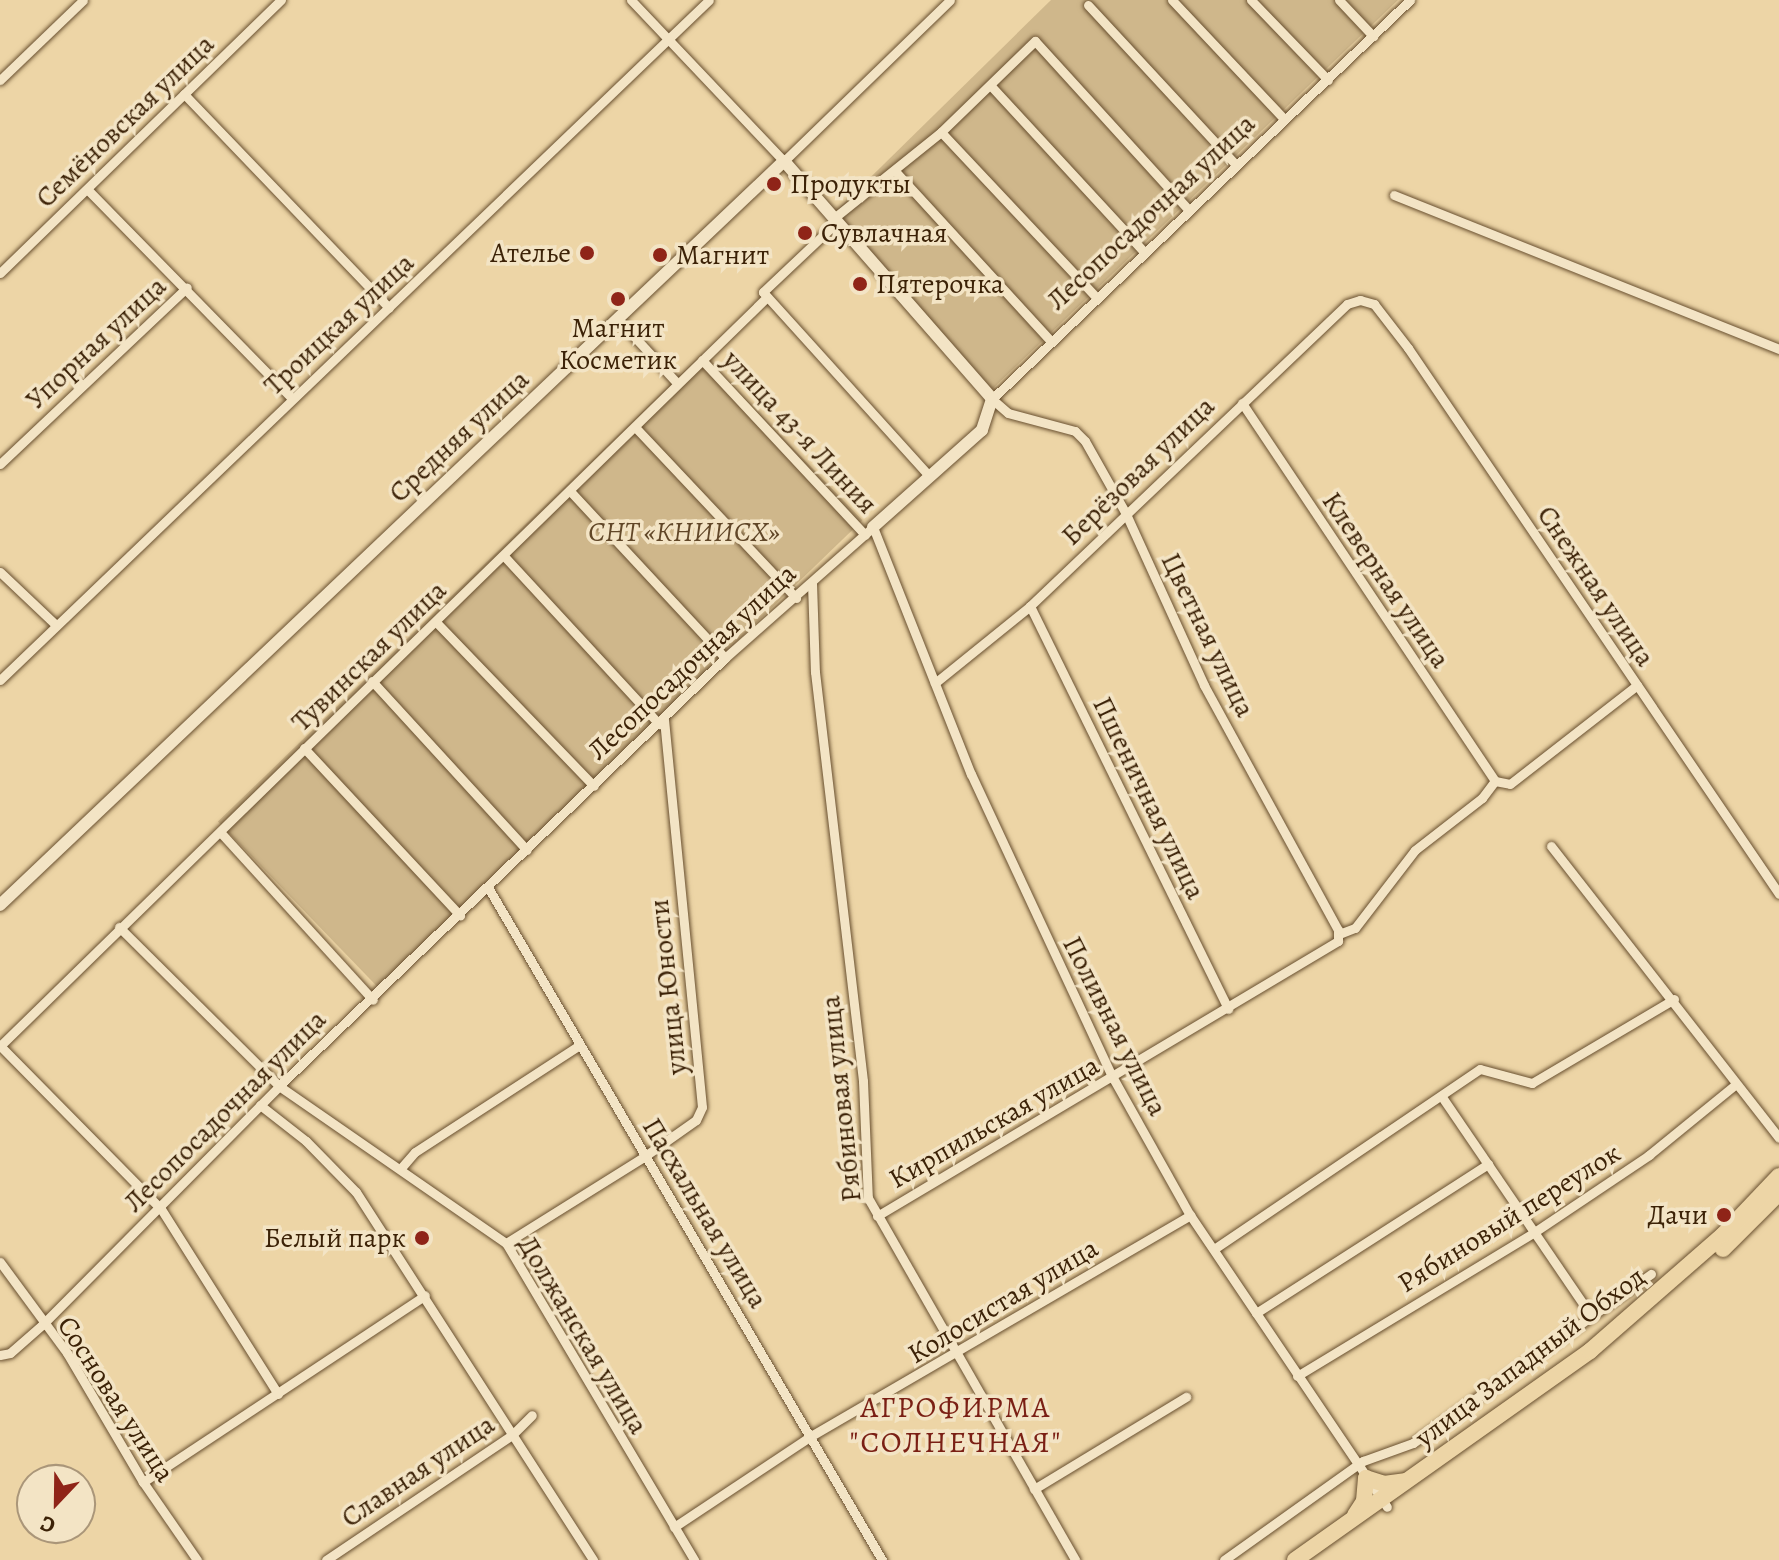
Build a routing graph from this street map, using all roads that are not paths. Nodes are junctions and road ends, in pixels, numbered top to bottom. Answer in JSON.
{"nodes":[{"id":1,"x":83,"y":0,"type":"edge"},
{"id":2,"x":281,"y":0,"type":"edge"},
{"id":3,"x":631,"y":0,"type":"edge"},
{"id":4,"x":709,"y":0,"type":"edge"},
{"id":5,"x":950,"y":0,"type":"edge"},
{"id":6,"x":1172,"y":0,"type":"edge"},
{"id":7,"x":1251,"y":0,"type":"edge"},
{"id":8,"x":1339,"y":0,"type":"edge"},
{"id":9,"x":1410,"y":0,"type":"edge"},
{"id":10,"x":1088,"y":5,"type":"dead end"},
{"id":11,"x":1373,"y":36,"type":"junction"},
{"id":12,"x":668,"y":38,"type":"junction"},
{"id":13,"x":0,"y":80,"type":"edge"},
{"id":14,"x":1328,"y":80,"type":"junction"},
{"id":15,"x":991,"y":86,"type":"junction"},
{"id":16,"x":184,"y":94,"type":"junction"},
{"id":17,"x":1284,"y":119,"type":"junction"},
{"id":18,"x":941,"y":132,"type":"junction"},
{"id":19,"x":784,"y":161,"type":"junction"},
{"id":20,"x":1235,"y":164,"type":"junction"},
{"id":21,"x":895,"y":171,"type":"junction"},
{"id":22,"x":87,"y":189,"type":"junction"},
{"id":23,"x":1394,"y":195,"type":"dead end"},
{"id":24,"x":1188,"y":209,"type":"junction"},
{"id":25,"x":836,"y":220,"type":"junction"},
{"id":26,"x":1144,"y":252,"type":"junction"},
{"id":27,"x":0,"y":273,"type":"edge"},
{"id":28,"x":187,"y":287,"type":"junction"},
{"id":29,"x":765,"y":294,"type":"junction"},
{"id":30,"x":1097,"y":298,"type":"junction"},
{"id":31,"x":1374,"y":304,"type":"joint"},
{"id":32,"x":389,"y":308,"type":"junction"},
{"id":33,"x":618,"y":319,"type":"junction"},
{"id":34,"x":1050,"y":340,"type":"junction"},
{"id":35,"x":1779,"y":349,"type":"edge"},
{"id":36,"x":702,"y":360,"type":"junction"},
{"id":37,"x":677,"y":383,"type":"junction"},
{"id":38,"x":292,"y":398,"type":"junction"},
{"id":39,"x":992,"y":399,"type":"junction"},
{"id":40,"x":1242,"y":403,"type":"junction"},
{"id":41,"x":635,"y":427,"type":"junction"},
{"id":42,"x":0,"y":464,"type":"edge"},
{"id":43,"x":930,"y":477,"type":"junction"},
{"id":44,"x":570,"y":491,"type":"junction"},
{"id":45,"x":1125,"y":512,"type":"junction"},
{"id":46,"x":869,"y":531,"type":"junction"},
{"id":47,"x":504,"y":556,"type":"junction"},
{"id":48,"x":0,"y":572,"type":"edge"},
{"id":49,"x":812,"y":583,"type":"junction"},
{"id":50,"x":796,"y":598,"type":"junction"},
{"id":51,"x":1030,"y":606,"type":"junction"},
{"id":52,"x":437,"y":623,"type":"junction"},
{"id":53,"x":56,"y":625,"type":"junction"},
{"id":54,"x":725,"y":658,"type":"junction"},
{"id":55,"x":0,"y":680,"type":"edge"},
{"id":56,"x":372,"y":681,"type":"junction"},
{"id":57,"x":935,"y":683,"type":"junction"},
{"id":58,"x":1637,"y":685,"type":"junction"},
{"id":59,"x":662,"y":722,"type":"junction"},
{"id":60,"x":304,"y":748,"type":"junction"},
{"id":61,"x":1495,"y":781,"type":"junction"},
{"id":62,"x":594,"y":786,"type":"junction"},
{"id":63,"x":222,"y":834,"type":"junction"},
{"id":64,"x":1551,"y":846,"type":"dead end"},
{"id":65,"x":527,"y":850,"type":"junction"},
{"id":66,"x":489,"y":889,"type":"junction"},
{"id":67,"x":1779,"y":894,"type":"edge"},
{"id":68,"x":0,"y":905,"type":"edge"},
{"id":69,"x":460,"y":915,"type":"junction"},
{"id":70,"x":119,"y":927,"type":"junction"},
{"id":71,"x":1339,"y":938,"type":"junction"},
{"id":72,"x":1674,"y":999,"type":"junction"},
{"id":73,"x":373,"y":1000,"type":"junction"},
{"id":74,"x":1228,"y":1009,"type":"junction"},
{"id":75,"x":0,"y":1046,"type":"edge"},
{"id":76,"x":578,"y":1046,"type":"junction"},
{"id":77,"x":1113,"y":1078,"type":"junction"},
{"id":78,"x":1736,"y":1084,"type":"junction"},
{"id":79,"x":279,"y":1086,"type":"junction"},
{"id":80,"x":1442,"y":1097,"type":"junction"},
{"id":81,"x":260,"y":1105,"type":"junction"},
{"id":82,"x":1779,"y":1138,"type":"edge"},
{"id":83,"x":645,"y":1156,"type":"junction"},
{"id":84,"x":1488,"y":1164,"type":"junction"},
{"id":85,"x":401,"y":1168,"type":"junction"},
{"id":86,"x":1779,"y":1176,"type":"edge"},
{"id":87,"x":1779,"y":1193,"type":"edge"},
{"id":88,"x":161,"y":1209,"type":"junction"},
{"id":89,"x":1190,"y":1215,"type":"junction"},
{"id":90,"x":877,"y":1216,"type":"junction"},
{"id":91,"x":1533,"y":1233,"type":"junction"},
{"id":92,"x":506,"y":1243,"type":"junction"},
{"id":93,"x":1214,"y":1249,"type":"junction"},
{"id":94,"x":0,"y":1262,"type":"edge"},
{"id":95,"x":1651,"y":1274,"type":"dead end"},
{"id":96,"x":425,"y":1295,"type":"junction"},
{"id":97,"x":1256,"y":1313,"type":"junction"},
{"id":98,"x":1590,"y":1314,"type":"junction"},
{"id":99,"x":42,"y":1325,"type":"junction"},
{"id":100,"x":0,"y":1355,"type":"edge"},
{"id":101,"x":955,"y":1357,"type":"junction"},
{"id":102,"x":1297,"y":1376,"type":"junction"},
{"id":103,"x":278,"y":1394,"type":"junction"},
{"id":104,"x":1186,"y":1397,"type":"dead end"},
{"id":105,"x":532,"y":1415,"type":"dead end"},
{"id":106,"x":512,"y":1435,"type":"junction"},
{"id":107,"x":811,"y":1436,"type":"junction"},
{"id":108,"x":1361,"y":1472,"type":"junction"},
{"id":109,"x":1410,"y":1479,"type":"junction"},
{"id":110,"x":143,"y":1482,"type":"junction"},
{"id":111,"x":1034,"y":1489,"type":"junction"},
{"id":112,"x":1384,"y":1503,"type":"junction"},
{"id":113,"x":1351,"y":1521,"type":"junction"},
{"id":114,"x":674,"y":1527,"type":"junction"},
{"id":115,"x":197,"y":1560,"type":"edge"},
{"id":116,"x":326,"y":1560,"type":"edge"},
{"id":117,"x":593,"y":1560,"type":"edge"},
{"id":118,"x":694,"y":1560,"type":"edge"},
{"id":119,"x":882,"y":1560,"type":"edge"},
{"id":120,"x":1075,"y":1560,"type":"edge"},
{"id":121,"x":1224,"y":1560,"type":"edge"},
{"id":122,"x":1295,"y":1560,"type":"edge"},
{"id":123,"x":1310,"y":1560,"type":"edge"}],
"edges":[{"from":1,"to":13,"type":"street"},
{"from":2,"to":16,"type":"street","name":"Семёновская улица"},
{"from":3,"to":12,"type":"street"},
{"from":4,"to":12,"type":"street","name":"Троицкая улица"},
{"from":5,"to":19,"type":"street","name":"Средняя улица"},
{"from":6,"to":17,"type":"street"},
{"from":7,"to":14,"type":"street"},
{"from":8,"to":11,"type":"street"},
{"from":9,"to":11,"type":"street","name":"Лесопосадочная улица"},
{"from":10,"to":20,"type":"street"},
{"from":11,"to":14,"type":"street","name":"Лесопосадочная улица"},
{"from":12,"to":19,"type":"street"},
{"from":12,"to":32,"type":"street","name":"Троицкая улица"},
{"from":14,"to":17,"type":"street","name":"Лесопосадочная улица"},
{"from":15,"to":18,"type":"street","name":"Тувинская улица"},
{"from":15,"to":24,"type":"street","name":"Тувинская улица"},
{"from":15,"to":26,"type":"street"},
{"from":16,"to":22,"type":"street","name":"Семёновская улица"},
{"from":16,"to":32,"type":"street"},
{"from":17,"to":20,"type":"street","name":"Лесопосадочная улица"},
{"from":18,"to":21,"type":"street","name":"Тувинская улица"},
{"from":18,"to":30,"type":"street"},
{"from":19,"to":25,"type":"street"},
{"from":19,"to":33,"type":"street","name":"Средняя улица"},
{"from":20,"to":24,"type":"street","name":"Лесопосадочная улица"},
{"from":21,"to":25,"type":"street","name":"Тувинская улица"},
{"from":21,"to":34,"type":"street"},
{"from":22,"to":27,"type":"street","name":"Семёновская улица"},
{"from":22,"to":28,"type":"street"},
{"from":23,"to":35,"type":"street"},
{"from":24,"to":26,"type":"street","name":"Лесопосадочная улица"},
{"from":25,"to":29,"type":"street","name":"Тувинская улица"},
{"from":25,"to":39,"type":"street"},
{"from":26,"to":30,"type":"street","name":"Лесопосадочная улица"},
{"from":28,"to":38,"type":"street"},
{"from":28,"to":42,"type":"street","name":"Упорная улица"},
{"from":29,"to":36,"type":"street","name":"Тувинская улица"},
{"from":29,"to":43,"type":"street"},
{"from":30,"to":34,"type":"street","name":"Лесопосадочная улица"},
{"from":31,"to":40,"type":"street","name":"Берёзовая улица"},
{"from":31,"to":58,"type":"street","name":"Снежная улица"},
{"from":32,"to":38,"type":"street","name":"Троицкая улица"},
{"from":33,"to":37,"type":"street"},
{"from":33,"to":68,"type":"street","name":"Средняя улица"},
{"from":34,"to":39,"type":"street","name":"Лесопосадочная улица"},
{"from":36,"to":37,"type":"street","name":"Тувинская улица"},
{"from":36,"to":46,"type":"street","name":"улица 43-я Линия"},
{"from":37,"to":41,"type":"street","name":"Тувинская улица"},
{"from":38,"to":53,"type":"street","name":"Троицкая улица"},
{"from":39,"to":43,"type":"street","name":"Лесопосадочная улица"},
{"from":39,"to":45,"type":"street","name":"Цветная улица"},
{"from":40,"to":45,"type":"street","name":"Берёзовая улица"},
{"from":40,"to":61,"type":"street","name":"Клеверная улица"},
{"from":41,"to":44,"type":"street","name":"Тувинская улица"},
{"from":41,"to":50,"type":"street"},
{"from":43,"to":46,"type":"street","name":"Лесопосадочная улица"},
{"from":44,"to":47,"type":"street","name":"Тувинская улица"},
{"from":44,"to":54,"type":"street"},
{"from":45,"to":51,"type":"street","name":"Берёзовая улица"},
{"from":45,"to":71,"type":"street","name":"Цветная улица"},
{"from":46,"to":49,"type":"street","name":"Лесопосадочная улица"},
{"from":46,"to":57,"type":"street","name":"Поливная улица"},
{"from":47,"to":52,"type":"street","name":"Тувинская улица"},
{"from":47,"to":59,"type":"street"},
{"from":48,"to":53,"type":"street"},
{"from":49,"to":50,"type":"street","name":"Лесопосадочная улица"},
{"from":49,"to":90,"type":"street","name":"Рябиновая улица"},
{"from":50,"to":54,"type":"street","name":"Лесопосадочная улица"},
{"from":51,"to":57,"type":"street","name":"Берёзовая улица"},
{"from":51,"to":74,"type":"street","name":"Пшеничная улица"},
{"from":52,"to":56,"type":"street","name":"Тувинская улица"},
{"from":52,"to":62,"type":"street"},
{"from":53,"to":55,"type":"street","name":"Троицкая улица"},
{"from":54,"to":59,"type":"street","name":"Лесопосадочная улица"},
{"from":56,"to":60,"type":"street","name":"Тувинская улица"},
{"from":56,"to":65,"type":"street"},
{"from":57,"to":77,"type":"street","name":"Поливная улица"},
{"from":58,"to":61,"type":"street"},
{"from":58,"to":67,"type":"street","name":"Снежная улица"},
{"from":59,"to":62,"type":"street","name":"Лесопосадочная улица"},
{"from":59,"to":83,"type":"street","name":"улица Юности"},
{"from":60,"to":63,"type":"street","name":"Тувинская улица"},
{"from":60,"to":69,"type":"street"},
{"from":61,"to":71,"type":"street","name":"Кирпильская улица"},
{"from":62,"to":65,"type":"street","name":"Лесопосадочная улица"},
{"from":63,"to":70,"type":"street","name":"Тувинская улица"},
{"from":63,"to":73,"type":"street"},
{"from":64,"to":72,"type":"street"},
{"from":65,"to":66,"type":"street","name":"Лесопосадочная улица"},
{"from":66,"to":69,"type":"street","name":"Лесопосадочная улица"},
{"from":66,"to":76,"type":"street","name":"Пасхальная улица"},
{"from":69,"to":73,"type":"street","name":"Лесопосадочная улица"},
{"from":70,"to":75,"type":"street","name":"Тувинская улица"},
{"from":70,"to":79,"type":"street","name":"Должанская улица"},
{"from":71,"to":74,"type":"street","name":"Кирпильская улица"},
{"from":72,"to":78,"type":"street"},
{"from":72,"to":80,"type":"street"},
{"from":73,"to":79,"type":"street","name":"Лесопосадочная улица"},
{"from":74,"to":77,"type":"street","name":"Кирпильская улица"},
{"from":75,"to":88,"type":"street"},
{"from":76,"to":83,"type":"street","name":"Пасхальная улица"},
{"from":76,"to":85,"type":"street"},
{"from":77,"to":89,"type":"street","name":"Поливная улица"},
{"from":77,"to":90,"type":"street","name":"Кирпильская улица"},
{"from":78,"to":82,"type":"street"},
{"from":78,"to":91,"type":"street","name":"Рябиновый переулок"},
{"from":79,"to":81,"type":"street","name":"Лесопосадочная улица"},
{"from":79,"to":85,"type":"street","name":"Должанская улица"},
{"from":80,"to":84,"type":"street"},
{"from":80,"to":93,"type":"street"},
{"from":81,"to":88,"type":"street","name":"Лесопосадочная улица"},
{"from":81,"to":96,"type":"street"},
{"from":83,"to":92,"type":"street","name":"улица Юности"},
{"from":83,"to":107,"type":"street","name":"Пасхальная улица"},
{"from":84,"to":91,"type":"street"},
{"from":84,"to":97,"type":"street"},
{"from":85,"to":92,"type":"street","name":"Должанская улица"},
{"from":86,"to":109,"type":"highway","name":"улица Западный Обход"},
{"from":87,"to":112,"type":"highway","name":"улица Западный Обход"},
{"from":88,"to":99,"type":"street","name":"Лесопосадочная улица"},
{"from":88,"to":103,"type":"street"},
{"from":89,"to":93,"type":"street","name":"Поливная улица"},
{"from":89,"to":101,"type":"street","name":"Колосистая улица"},
{"from":90,"to":101,"type":"street","name":"Рябиновая улица"},
{"from":91,"to":98,"type":"street"},
{"from":91,"to":102,"type":"street","name":"Рябиновый переулок"},
{"from":92,"to":114,"type":"street","name":"Должанская улица"},
{"from":93,"to":97,"type":"street","name":"Поливная улица"},
{"from":94,"to":99,"type":"street","name":"Сосновая улица"},
{"from":95,"to":98,"type":"street"},
{"from":96,"to":103,"type":"street"},
{"from":96,"to":106,"type":"street"},
{"from":97,"to":102,"type":"street","name":"Поливная улица"},
{"from":98,"to":108,"type":"street"},
{"from":99,"to":100,"type":"street","name":"Лесопосадочная улица"},
{"from":99,"to":110,"type":"street","name":"Сосновая улица"},
{"from":101,"to":107,"type":"street","name":"Колосистая улица"},
{"from":101,"to":111,"type":"street","name":"Рябиновая улица"},
{"from":102,"to":108,"type":"street","name":"Поливная улица"},
{"from":103,"to":110,"type":"street"},
{"from":104,"to":111,"type":"street"},
{"from":105,"to":106,"type":"street","name":"Славная улица"},
{"from":106,"to":116,"type":"street","name":"Славная улица"},
{"from":106,"to":117,"type":"street"},
{"from":107,"to":114,"type":"street","name":"Колосистая улица"},
{"from":107,"to":119,"type":"street","name":"Пасхальная улица"},
{"from":108,"to":109,"type":"highway"},
{"from":108,"to":112,"type":"street","name":"Поливная улица"},
{"from":108,"to":113,"type":"highway"},
{"from":108,"to":121,"type":"street"},
{"from":109,"to":112,"type":"highway","name":"улица Западный Обход"},
{"from":110,"to":115,"type":"street","name":"Сосновая улица"},
{"from":111,"to":120,"type":"street","name":"Рябиновая улица"},
{"from":112,"to":113,"type":"highway","name":"улица Западный Обход"},
{"from":112,"to":123,"type":"highway","name":"улица Западный Обход"},
{"from":113,"to":122,"type":"highway","name":"улица Западный Обход"},
{"from":114,"to":118,"type":"street","name":"Должанская улица"}]}
